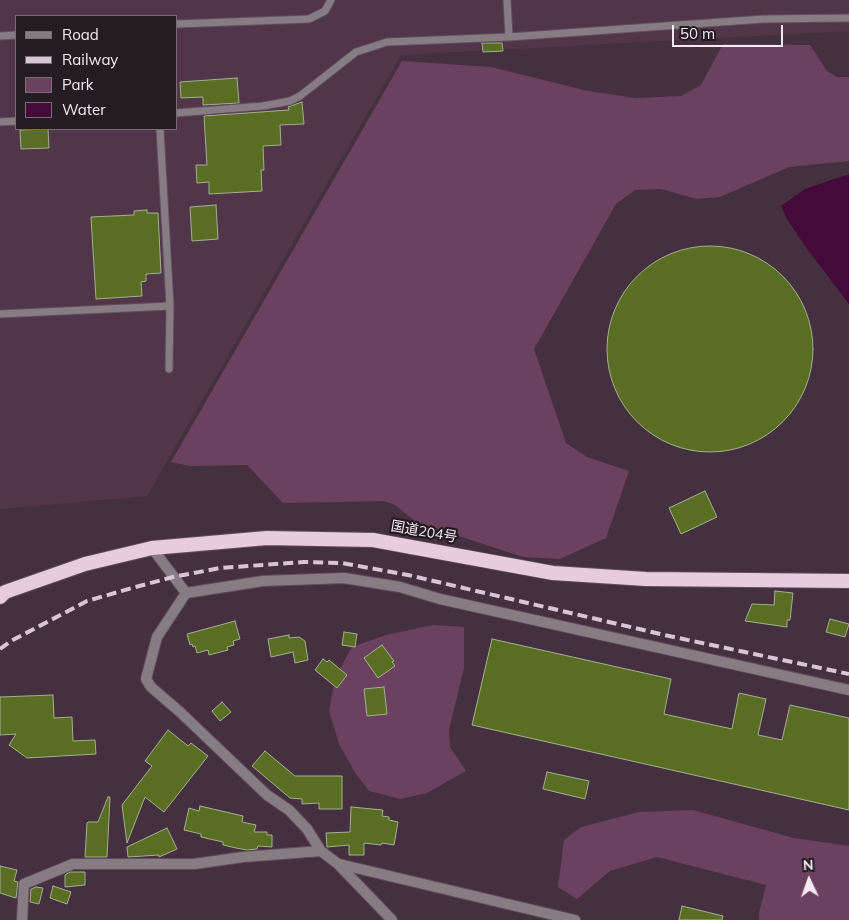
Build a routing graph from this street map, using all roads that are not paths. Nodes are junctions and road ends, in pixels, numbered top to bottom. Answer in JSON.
{"nodes":[{"id":1,"x":331,"y":0,"type":"edge"},
{"id":2,"x":507,"y":0,"type":"edge"},
{"id":3,"x":849,"y":18,"type":"edge"},
{"id":4,"x":178,"y":24,"type":"edge"},
{"id":5,"x":15,"y":34,"type":"edge"},
{"id":6,"x":0,"y":36,"type":"edge"},
{"id":7,"x":509,"y":37,"type":"junction"},
{"id":8,"x":178,"y":113,"type":"edge"},
{"id":9,"x":0,"y":122,"type":"edge"},
{"id":10,"x":15,"y":122,"type":"edge"},
{"id":11,"x":160,"y":130,"type":"edge"},
{"id":12,"x":170,"y":306,"type":"junction"},
{"id":13,"x":0,"y":314,"type":"edge"},
{"id":14,"x":170,"y":369,"type":"dead end"},
{"id":15,"x":152,"y":548,"type":"junction"},
{"id":16,"x":849,"y":581,"type":"edge"},
{"id":17,"x":186,"y":593,"type":"junction"},
{"id":18,"x":0,"y":597,"type":"edge"},
{"id":19,"x":849,"y":690,"type":"edge"},
{"id":20,"x":321,"y":851,"type":"junction"},
{"id":21,"x":338,"y":864,"type":"junction"},
{"id":22,"x":22,"y":920,"type":"edge"},
{"id":23,"x":392,"y":920,"type":"edge"},
{"id":24,"x":575,"y":920,"type":"edge"}],
"edges":[{"from":1,"to":4,"type":"lane"},
{"from":2,"to":7,"type":"lane"},
{"from":3,"to":7,"type":"lane"},
{"from":5,"to":6,"type":"lane"},
{"from":7,"to":8,"type":"lane"},
{"from":9,"to":10,"type":"lane"},
{"from":11,"to":12,"type":"lane"},
{"from":12,"to":13,"type":"lane"},
{"from":12,"to":14,"type":"lane"},
{"from":15,"to":16,"type":"highway","name":"国道204号"},
{"from":15,"to":17,"type":"street"},
{"from":15,"to":18,"type":"highway","name":"国道204号"},
{"from":17,"to":19,"type":"street"},
{"from":17,"to":20,"type":"street"},
{"from":20,"to":21,"type":"street"},
{"from":20,"to":22,"type":"street"},
{"from":21,"to":23,"type":"street"},
{"from":21,"to":24,"type":"street"}]}
